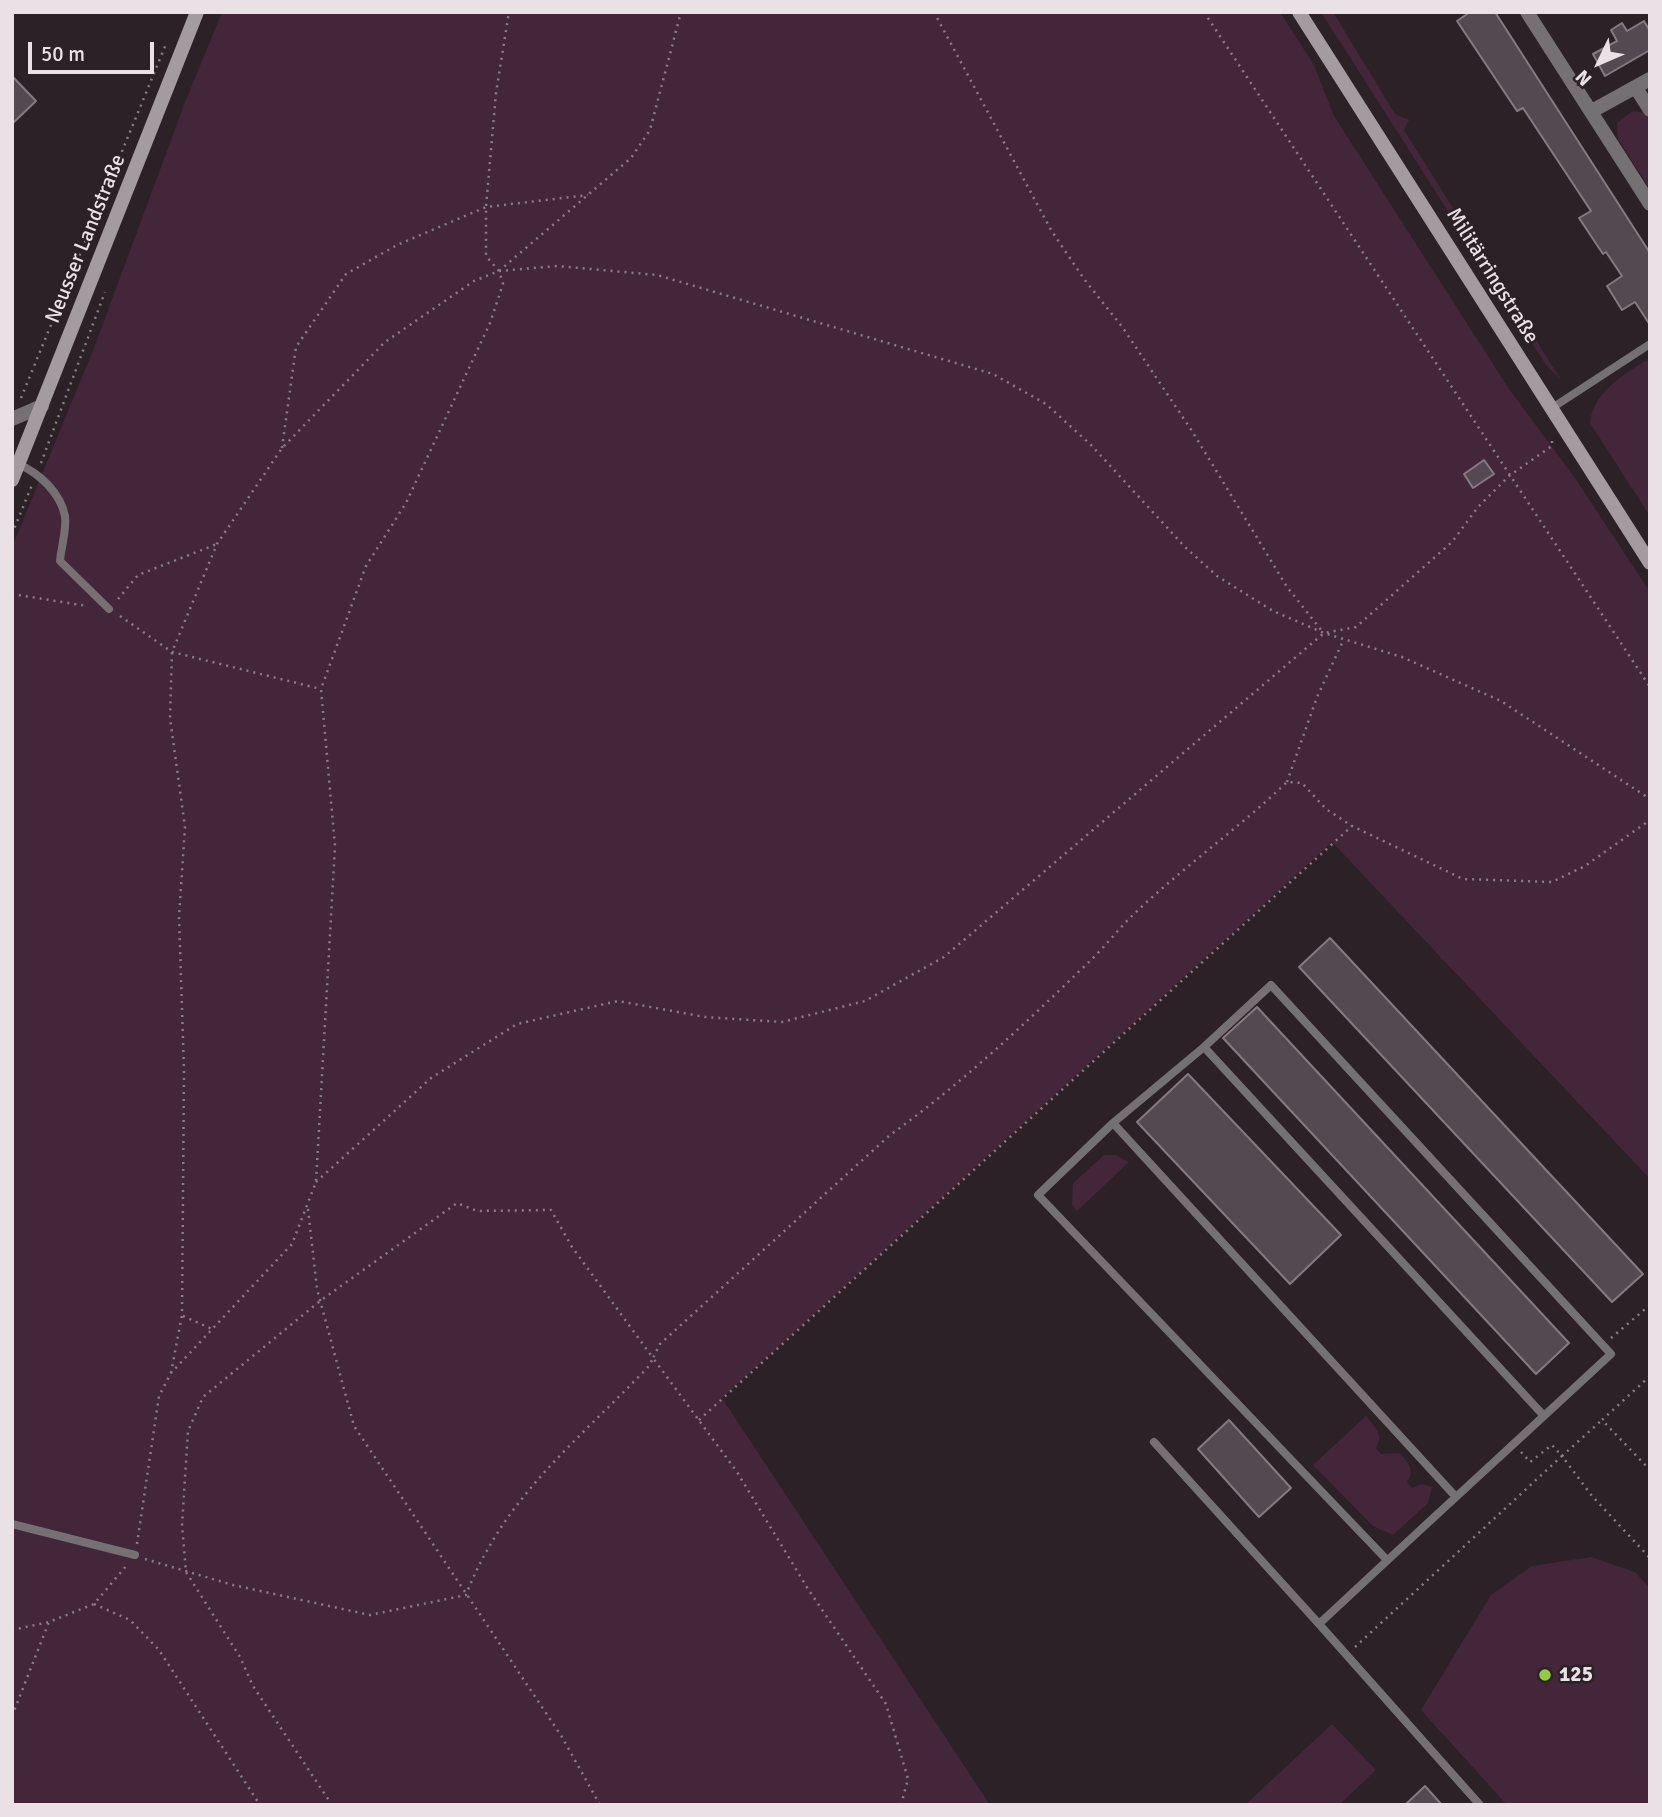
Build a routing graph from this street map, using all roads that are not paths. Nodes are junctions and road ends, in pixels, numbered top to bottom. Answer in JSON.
{"nodes":[{"id":1,"x":197,"y":12,"type":"edge"},
{"id":2,"x":1299,"y":12,"type":"edge"},
{"id":3,"x":1527,"y":12,"type":"edge"},
{"id":4,"x":1650,"y":79,"type":"edge"},
{"id":5,"x":1636,"y":88,"type":"junction"},
{"id":6,"x":1650,"y":110,"type":"edge"},
{"id":7,"x":1592,"y":111,"type":"junction"},
{"id":8,"x":1650,"y":204,"type":"edge"},
{"id":9,"x":1650,"y":344,"type":"edge"},
{"id":10,"x":41,"y":406,"type":"junction"},
{"id":11,"x":1552,"y":408,"type":"junction"},
{"id":12,"x":13,"y":419,"type":"edge"},
{"id":13,"x":15,"y":463,"type":"edge"},
{"id":14,"x":12,"y":480,"type":"edge"},
{"id":15,"x":1650,"y":563,"type":"edge"},
{"id":16,"x":109,"y":609,"type":"road end"},
{"id":17,"x":1204,"y":1047,"type":"junction"},
{"id":18,"x":1112,"y":1123,"type":"junction"},
{"id":19,"x":1545,"y":1416,"type":"junction"},
{"id":20,"x":1154,"y":1442,"type":"dead end"},
{"id":21,"x":1456,"y":1497,"type":"junction"},
{"id":22,"x":12,"y":1524,"type":"edge"},
{"id":23,"x":135,"y":1555,"type":"road end"},
{"id":24,"x":1387,"y":1560,"type":"junction"},
{"id":25,"x":1319,"y":1624,"type":"junction"},
{"id":26,"x":1480,"y":1805,"type":"edge"}],
"edges":[{"from":1,"to":10,"type":"main road","name":"Neusser Landstraße"},
{"from":2,"to":11,"type":"main road","name":"Militärringstraße"},
{"from":3,"to":7,"type":"street"},
{"from":4,"to":5,"type":"street"},
{"from":5,"to":6,"type":"street"},
{"from":5,"to":7,"type":"street"},
{"from":7,"to":8,"type":"street"},
{"from":9,"to":11,"type":"lane"},
{"from":10,"to":12,"type":"street"},
{"from":10,"to":13,"type":"main road","name":"Neusser Landstraße"},
{"from":11,"to":15,"type":"main road","name":"Militärringstraße"},
{"from":13,"to":14,"type":"main road","name":"Neusser Landstraße"},
{"from":13,"to":16,"type":"lane"},
{"from":17,"to":18,"type":"lane"},
{"from":17,"to":19,"type":"lane"},
{"from":17,"to":19,"type":"lane"},
{"from":18,"to":21,"type":"lane"},
{"from":18,"to":24,"type":"lane"},
{"from":19,"to":21,"type":"lane"},
{"from":20,"to":25,"type":"lane"},
{"from":21,"to":24,"type":"lane"},
{"from":22,"to":23,"type":"lane"},
{"from":24,"to":25,"type":"lane"},
{"from":25,"to":26,"type":"lane"}]}
